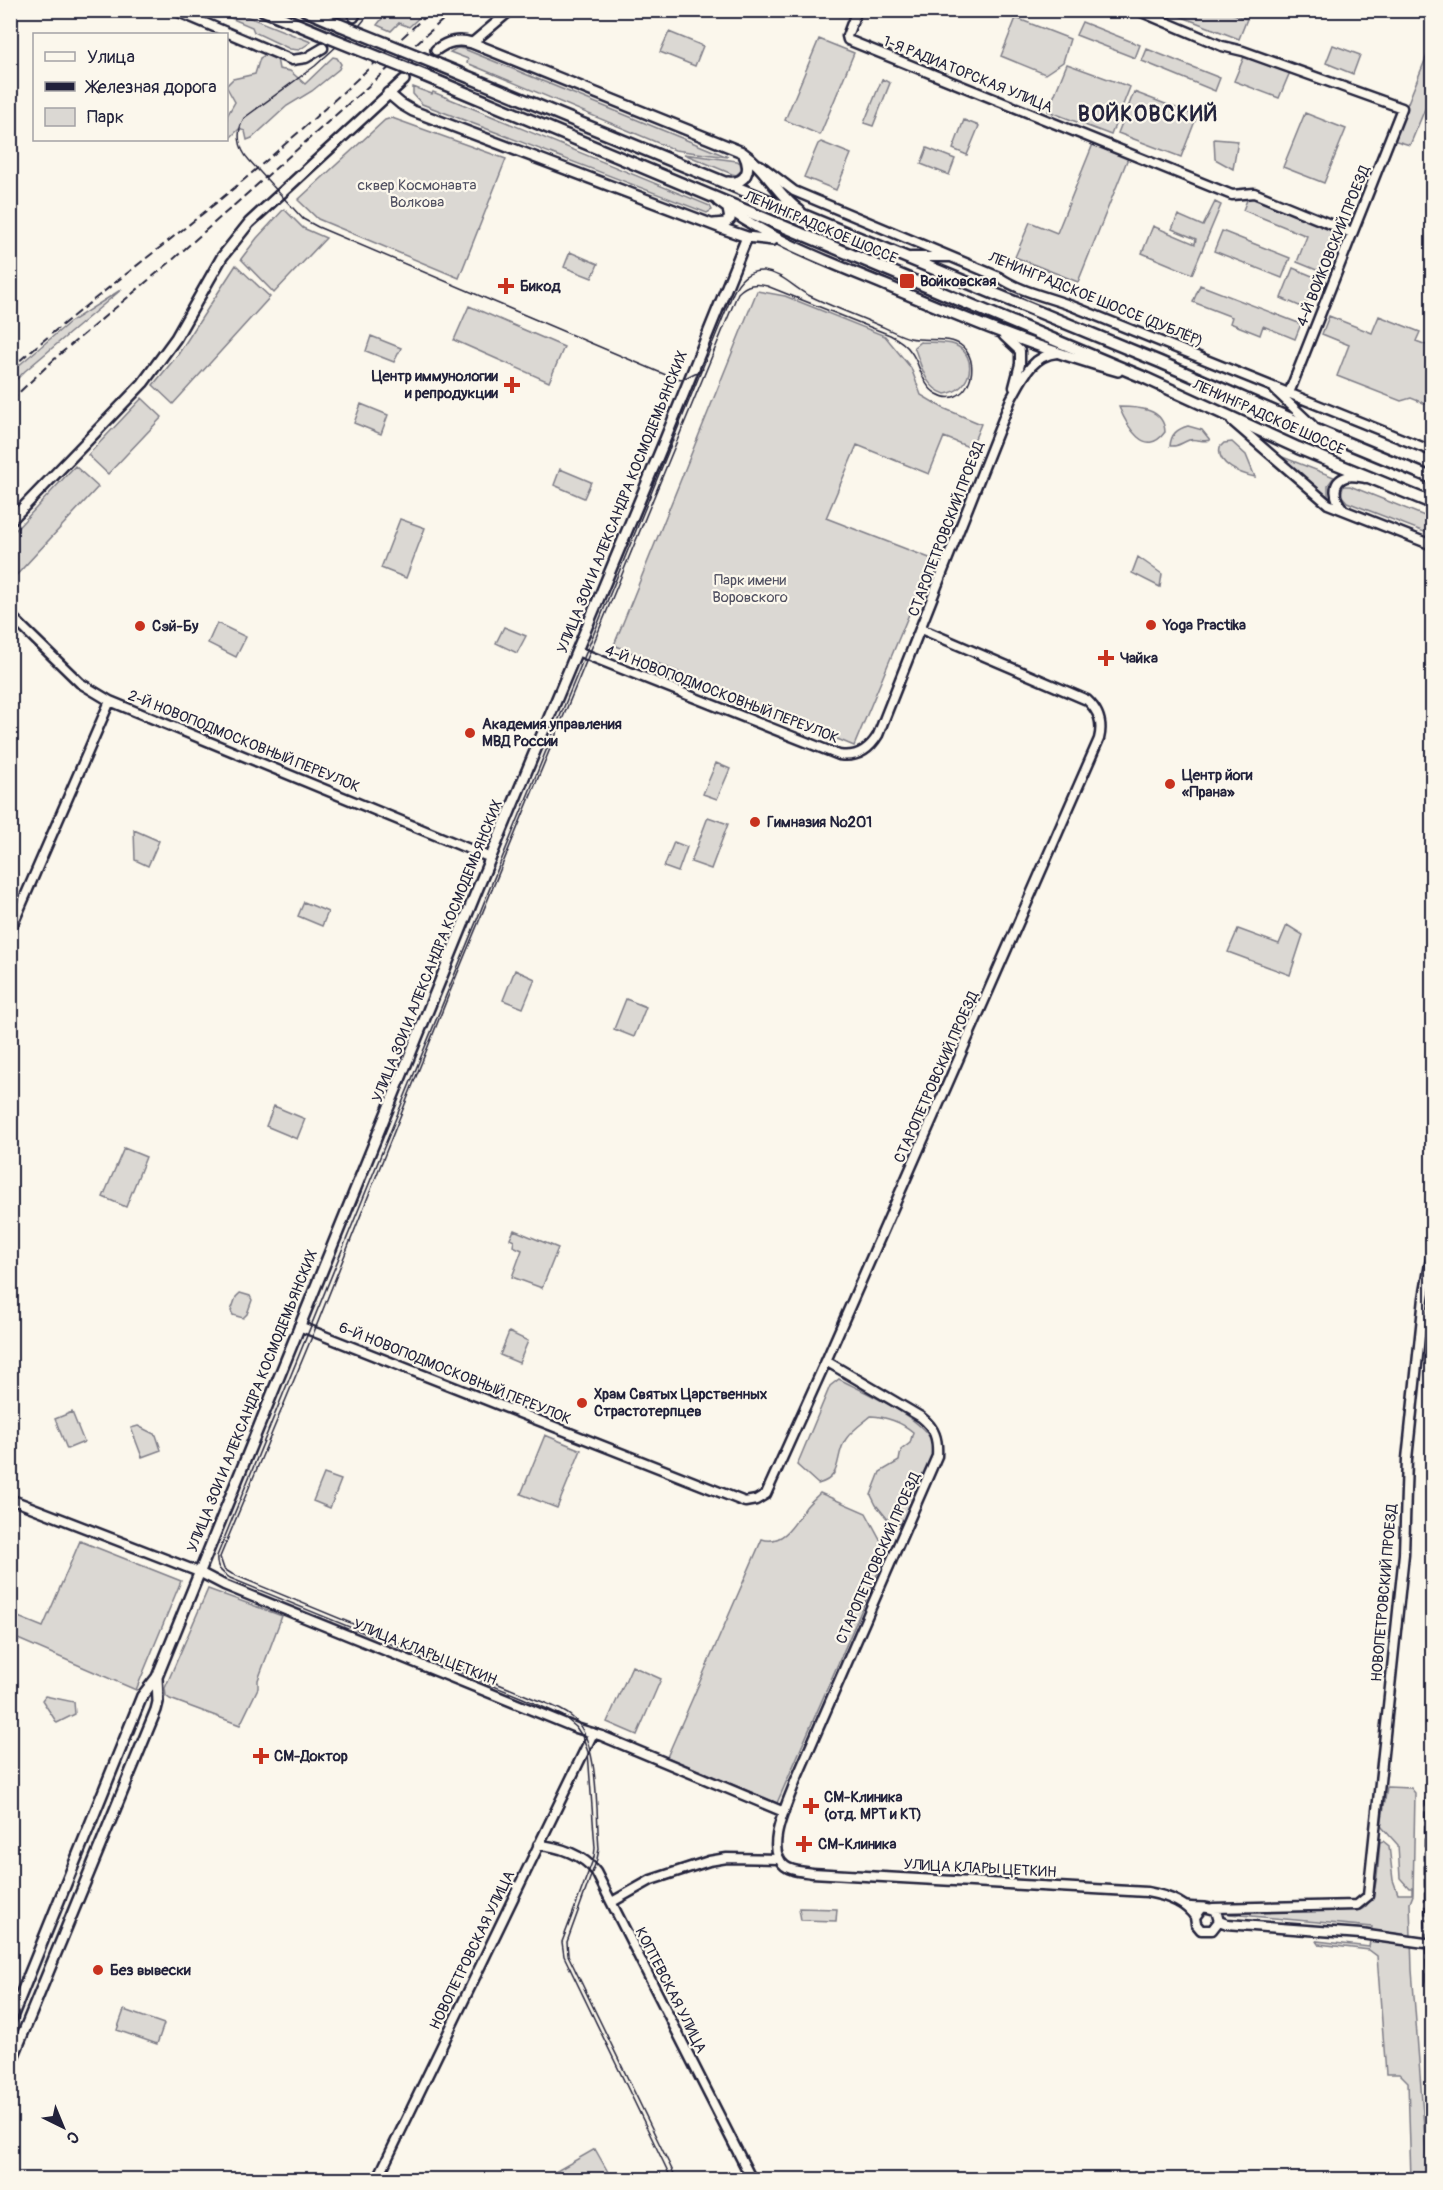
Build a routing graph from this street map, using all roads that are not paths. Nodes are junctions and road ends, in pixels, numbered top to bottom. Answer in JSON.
{"nodes":[{"id":1,"x":174,"y":10,"type":"edge"},
{"id":2,"x":263,"y":10,"type":"edge"},
{"id":3,"x":306,"y":10,"type":"edge"},
{"id":4,"x":511,"y":10,"type":"edge"},
{"id":5,"x":857,"y":10,"type":"edge"},
{"id":6,"x":1137,"y":10,"type":"edge"},
{"id":7,"x":472,"y":43,"type":"junction"},
{"id":8,"x":323,"y":48,"type":"tunnel mouth"},
{"id":9,"x":436,"y":50,"type":"tunnel mouth"},
{"id":10,"x":404,"y":80,"type":"tunnel mouth"},
{"id":11,"x":388,"y":93,"type":"junction"},
{"id":12,"x":742,"y":153,"type":"junction"},
{"id":13,"x":755,"y":161,"type":"junction"},
{"id":14,"x":725,"y":182,"type":"junction"},
{"id":15,"x":713,"y":198,"type":"junction"},
{"id":16,"x":728,"y":209,"type":"junction"},
{"id":17,"x":805,"y":214,"type":"junction"},
{"id":18,"x":714,"y":224,"type":"junction"},
{"id":19,"x":1352,"y":233,"type":"junction"},
{"id":20,"x":747,"y":237,"type":"junction"},
{"id":21,"x":779,"y":241,"type":"junction"},
{"id":22,"x":907,"y":257,"type":"junction"},
{"id":23,"x":955,"y":258,"type":"junction"},
{"id":24,"x":996,"y":332,"type":"junction"},
{"id":25,"x":1058,"y":353,"type":"junction"},
{"id":26,"x":1143,"y":377,"type":"junction"},
{"id":27,"x":1265,"y":384,"type":"junction"},
{"id":28,"x":1288,"y":393,"type":"junction"},
{"id":29,"x":1011,"y":399,"type":"junction"},
{"id":30,"x":1305,"y":400,"type":"junction"},
{"id":31,"x":1215,"y":409,"type":"junction"},
{"id":32,"x":1298,"y":412,"type":"junction"},
{"id":33,"x":1321,"y":432,"type":"junction"},
{"id":34,"x":1432,"y":452,"type":"edge"},
{"id":35,"x":1370,"y":478,"type":"junction"},
{"id":36,"x":1432,"y":478,"type":"edge"},
{"id":37,"x":1432,"y":503,"type":"edge"},
{"id":38,"x":1343,"y":510,"type":"junction"},
{"id":39,"x":10,"y":521,"type":"edge"},
{"id":40,"x":1432,"y":545,"type":"edge"},
{"id":41,"x":10,"y":615,"type":"edge"},
{"id":42,"x":921,"y":629,"type":"junction"},
{"id":43,"x":577,"y":651,"type":"junction"},
{"id":44,"x":110,"y":700,"type":"junction"},
{"id":45,"x":491,"y":858,"type":"junction"},
{"id":46,"x":10,"y":931,"type":"edge"},
{"id":47,"x":1432,"y":1252,"type":"edge"},
{"id":48,"x":299,"y":1326,"type":"junction"},
{"id":49,"x":826,"y":1361,"type":"junction"},
{"id":50,"x":10,"y":1499,"type":"edge"},
{"id":51,"x":199,"y":1572,"type":"junction"},
{"id":52,"x":157,"y":1677,"type":"junction"},
{"id":53,"x":592,"y":1733,"type":"junction"},
{"id":54,"x":784,"y":1812,"type":"junction"},
{"id":55,"x":538,"y":1845,"type":"junction"},
{"id":56,"x":779,"y":1859,"type":"junction"},
{"id":57,"x":612,"y":1902,"type":"junction"},
{"id":58,"x":1182,"y":1905,"type":"junction"},
{"id":59,"x":1202,"y":1908,"type":"junction"},
{"id":60,"x":1213,"y":1908,"type":"junction"},
{"id":61,"x":1195,"y":1917,"type":"junction"},
{"id":62,"x":1219,"y":1921,"type":"junction"},
{"id":63,"x":1432,"y":1944,"type":"edge"},
{"id":64,"x":10,"y":2022,"type":"edge"},
{"id":65,"x":10,"y":2065,"type":"edge"},
{"id":66,"x":377,"y":2180,"type":"edge"},
{"id":67,"x":752,"y":2180,"type":"edge"}],
"edges":[{"from":1,"to":8,"type":"street"},
{"from":2,"to":15,"type":"main road","name":"ЛЕНИНГРАДСКОЕ ШОССЕ","bridge":true},
{"from":3,"to":14,"type":"main road","name":"ЛЕНИНГРАДСКОЕ ШОССЕ","bridge":true},
{"from":4,"to":7,"type":"street"},
{"from":5,"to":19,"type":"street","name":"1-Я РАДИАТОРСКАЯ УЛИЦА"},
{"from":6,"to":19,"type":"street","name":"4-Й ВОЙКОВСКИЙ ПРОЕЗД"},
{"from":7,"to":9,"type":"main road"},
{"from":7,"to":12,"type":"main road"},
{"from":10,"to":11,"type":"main road"},
{"from":11,"to":18,"type":"main road"},
{"from":11,"to":39,"type":"main road"},
{"from":12,"to":13,"type":"main road"},
{"from":12,"to":14,"type":"main road"},
{"from":13,"to":17,"type":"main road"},
{"from":13,"to":23,"type":"street","name":"ЛЕНИНГРАДСКОЕ ШОССЕ (ДУБЛЁР)"},
{"from":14,"to":17,"type":"main road","name":"ЛЕНИНГРАДСКОЕ ШОССЕ"},
{"from":15,"to":16,"type":"main road"},
{"from":15,"to":26,"type":"main road","name":"ЛЕНИНГРАДСКОЕ ШОССЕ"},
{"from":16,"to":18,"type":"main road"},
{"from":16,"to":21,"type":"main road"},
{"from":17,"to":22,"type":"main road","name":"ЛЕНИНГРАДСКОЕ ШОССЕ"},
{"from":18,"to":20,"type":"main road"},
{"from":19,"to":28,"type":"street","name":"4-Й ВОЙКОВСКИЙ ПРОЕЗД"},
{"from":20,"to":21,"type":"main road"},
{"from":20,"to":43,"type":"main road","name":"УЛИЦА ЗОИ И АЛЕКСАНДРА КОСМОДЕМЬЯНСКИХ"},
{"from":21,"to":24,"type":"main road"},
{"from":22,"to":23,"type":"street"},
{"from":22,"to":33,"type":"main road","name":"ЛЕНИНГРАДСКОЕ ШОССЕ"},
{"from":23,"to":27,"type":"street","name":"ЛЕНИНГРАДСКОЕ ШОССЕ (ДУБЛЁР)"},
{"from":24,"to":25,"type":"main road"},
{"from":24,"to":29,"type":"street","name":"СТАРОПЕТРОВСКИЙ ПРОЕЗД"},
{"from":25,"to":26,"type":"main road"},
{"from":25,"to":29,"type":"street","name":"СТАРОПЕТРОВСКИЙ ПРОЕЗД"},
{"from":26,"to":31,"type":"main road","name":"ЛЕНИНГРАДСКОЕ ШОССЕ"},
{"from":27,"to":28,"type":"street","name":"ЛЕНИНГРАДСКОЕ ШОССЕ (ДУБЛЁР)"},
{"from":27,"to":32,"type":"street"},
{"from":28,"to":30,"type":"street","name":"ЛЕНИНГРАДСКОЕ ШОССЕ (ДУБЛЁР)"},
{"from":29,"to":42,"type":"street","name":"СТАРОПЕТРОВСКИЙ ПРОЕЗД"},
{"from":30,"to":32,"type":"street"},
{"from":30,"to":34,"type":"street","name":"ЛЕНИНГРАДСКОЕ ШОССЕ (ДУБЛЁР)"},
{"from":31,"to":35,"type":"main road","name":"ЛЕНИНГРАДСКОЕ ШОССЕ"},
{"from":31,"to":38,"type":"street"},
{"from":32,"to":33,"type":"street"},
{"from":33,"to":36,"type":"main road","name":"ЛЕНИНГРАДСКОЕ ШОССЕ"},
{"from":35,"to":37,"type":"main road","name":"ЛЕНИНГРАДСКОЕ ШОССЕ"},
{"from":35,"to":38,"type":"street"},
{"from":38,"to":40,"type":"street"},
{"from":41,"to":44,"type":"street","name":"2-Й НОВОПОДМОСКОВНЫЙ ПЕРЕУЛОК"},
{"from":42,"to":43,"type":"street","name":"4-Й НОВОПОДМОСКОВНЫЙ ПЕРЕУЛОК"},
{"from":42,"to":49,"type":"street","name":"СТАРОПЕТРОВСКИЙ ПРОЕЗД"},
{"from":43,"to":45,"type":"main road","name":"УЛИЦА ЗОИ И АЛЕКСАНДРА КОСМОДЕМЬЯНСКИХ"},
{"from":44,"to":45,"type":"street","name":"2-Й НОВОПОДМОСКОВНЫЙ ПЕРЕУЛОК"},
{"from":44,"to":46,"type":"street"},
{"from":45,"to":48,"type":"main road","name":"УЛИЦА ЗОИ И АЛЕКСАНДРА КОСМОДЕМЬЯНСКИХ"},
{"from":47,"to":60,"type":"street","name":"НОВОПЕТРОВСКИЙ ПРОЕЗД"},
{"from":48,"to":49,"type":"street","name":"6-Й НОВОПОДМОСКОВНЫЙ ПЕРЕУЛОК"},
{"from":48,"to":51,"type":"main road","name":"УЛИЦА ЗОИ И АЛЕКСАНДРА КОСМОДЕМЬЯНСКИХ"},
{"from":49,"to":54,"type":"street","name":"СТАРОПЕТРОВСКИЙ ПРОЕЗД"},
{"from":50,"to":51,"type":"street","name":"УЛИЦА КЛАРЫ ЦЕТКИН"},
{"from":51,"to":52,"type":"main road","name":"УЛИЦА ЗОИ И АЛЕКСАНДРА КОСМОДЕМЬЯНСКИХ"},
{"from":51,"to":53,"type":"street","name":"УЛИЦА КЛАРЫ ЦЕТКИН"},
{"from":52,"to":64,"type":"main road","name":"УЛИЦА ЗОИ И АЛЕКСАНДРА КОСМОДЕМЬЯНСКИХ"},
{"from":52,"to":65,"type":"main road","name":"УЛИЦА ЗОИ И АЛЕКСАНДРА КОСМОДЕМЬЯНСКИХ"},
{"from":53,"to":54,"type":"street","name":"УЛИЦА КЛАРЫ ЦЕТКИН"},
{"from":53,"to":55,"type":"street","name":"НОВОПЕТРОВСКАЯ УЛИЦА"},
{"from":54,"to":56,"type":"street"},
{"from":55,"to":57,"type":"street","name":"КОПТЕВСКАЯ УЛИЦА"},
{"from":55,"to":66,"type":"street","name":"НОВОПЕТРОВСКАЯ УЛИЦА"},
{"from":56,"to":57,"type":"street","name":"УЛИЦА КЛАРЫ ЦЕТКИН"},
{"from":56,"to":58,"type":"street","name":"УЛИЦА КЛАРЫ ЦЕТКИН"},
{"from":57,"to":67,"type":"street","name":"КОПТЕВСКАЯ УЛИЦА"},
{"from":58,"to":59,"type":"street","name":"УЛИЦА КЛАРЫ ЦЕТКИН"},
{"from":58,"to":61,"type":"street","name":"УЛИЦА КЛАРЫ ЦЕТКИН"},
{"from":59,"to":60,"type":"street"},
{"from":59,"to":61,"type":"street"},
{"from":60,"to":62,"type":"street"},
{"from":61,"to":62,"type":"street"},
{"from":62,"to":63,"type":"street","bridge":true}]}
